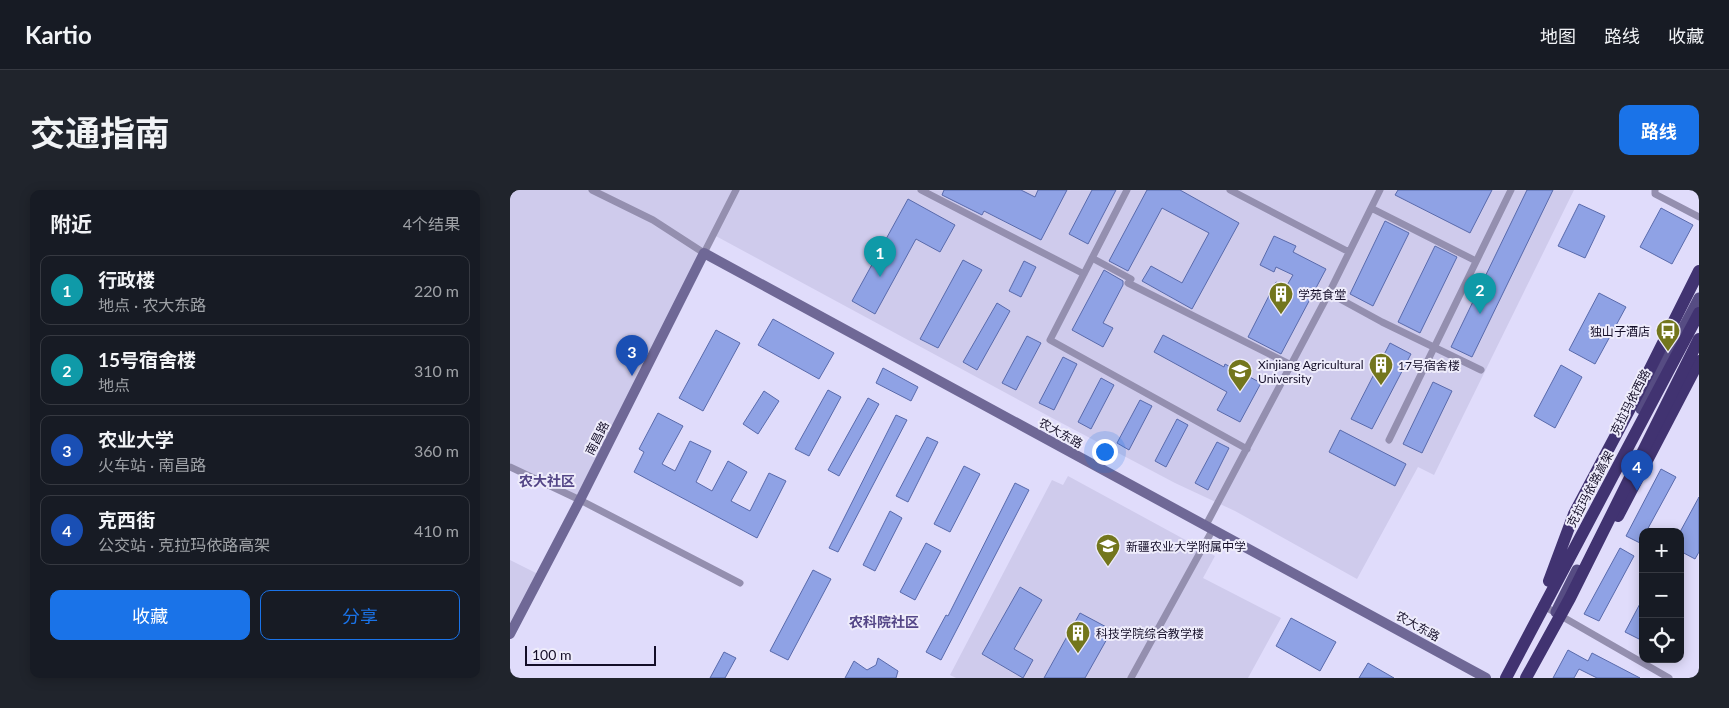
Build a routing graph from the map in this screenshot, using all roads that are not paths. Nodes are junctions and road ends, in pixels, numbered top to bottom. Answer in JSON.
{"nodes":[{"id":1,"x":592,"y":190,"type":"edge"},
{"id":2,"x":736,"y":190,"type":"edge"},
{"id":3,"x":922,"y":190,"type":"edge"},
{"id":4,"x":1127,"y":190,"type":"edge"},
{"id":5,"x":1230,"y":190,"type":"edge"},
{"id":6,"x":1380,"y":190,"type":"edge"},
{"id":7,"x":1511,"y":190,"type":"edge"},
{"id":8,"x":1656,"y":190,"type":"edge"},
{"id":9,"x":1371,"y":208,"type":"junction"},
{"id":10,"x":1699,"y":218,"type":"edge"},
{"id":11,"x":1349,"y":252,"type":"junction"},
{"id":12,"x":704,"y":253,"type":"junction"},
{"id":13,"x":1092,"y":258,"type":"junction"},
{"id":14,"x":1476,"y":261,"type":"junction"},
{"id":15,"x":1699,"y":270,"type":"edge"},
{"id":16,"x":1084,"y":274,"type":"junction"},
{"id":17,"x":1329,"y":293,"type":"junction"},
{"id":18,"x":1699,"y":298,"type":"edge"},
{"id":19,"x":1699,"y":313,"type":"edge"},
{"id":20,"x":1699,"y":339,"type":"edge"},
{"id":21,"x":1699,"y":343,"type":"edge"},
{"id":22,"x":1434,"y":347,"type":"junction"},
{"id":23,"x":1699,"y":361,"type":"edge"},
{"id":24,"x":1291,"y":365,"type":"junction"},
{"id":25,"x":1481,"y":370,"type":"dead end"},
{"id":26,"x":1389,"y":440,"type":"dead end"},
{"id":27,"x":1247,"y":449,"type":"junction"},
{"id":28,"x":510,"y":467,"type":"edge"},
{"id":29,"x":580,"y":500,"type":"junction"},
{"id":30,"x":1617,"y":516,"type":"junction"},
{"id":31,"x":1209,"y":527,"type":"junction"},
{"id":32,"x":740,"y":583,"type":"dead end"},
{"id":33,"x":1570,"y":598,"type":"junction"},
{"id":34,"x":1542,"y":604,"type":"junction"},
{"id":35,"x":1555,"y":613,"type":"junction"},
{"id":36,"x":1529,"y":632,"type":"junction"},
{"id":37,"x":510,"y":634,"type":"edge"},
{"id":38,"x":1131,"y":678,"type":"edge"},
{"id":39,"x":1486,"y":678,"type":"edge"},
{"id":40,"x":1504,"y":678,"type":"edge"},
{"id":41,"x":1524,"y":678,"type":"edge"},
{"id":42,"x":1533,"y":678,"type":"edge"},
{"id":43,"x":1669,"y":678,"type":"edge"}],
"edges":[{"from":1,"to":12,"type":"street"},
{"from":2,"to":12,"type":"street"},
{"from":3,"to":16,"type":"street"},
{"from":4,"to":13,"type":"street"},
{"from":5,"to":11,"type":"street"},
{"from":6,"to":9,"type":"street"},
{"from":7,"to":14,"type":"street"},
{"from":8,"to":10,"type":"street"},
{"from":9,"to":11,"type":"street"},
{"from":9,"to":14,"type":"street"},
{"from":11,"to":17,"type":"street"},
{"from":12,"to":29,"type":"main road","name":"南昌路"},
{"from":12,"to":31,"type":"main road","name":"农大东路"},
{"from":13,"to":16,"type":"street"},
{"from":13,"to":24,"type":"street"},
{"from":14,"to":22,"type":"street"},
{"from":15,"to":36,"type":"highway","bridge":true},
{"from":16,"to":27,"type":"street"},
{"from":17,"to":22,"type":"street"},
{"from":17,"to":24,"type":"street"},
{"from":18,"to":34,"type":"main road","name":"克拉玛依西路"},
{"from":19,"to":36,"type":"highway","name":"克拉玛依路高架","bridge":true},
{"from":20,"to":33,"type":"highway","bridge":true},
{"from":21,"to":35,"type":"main road"},
{"from":22,"to":25,"type":"street"},
{"from":22,"to":26,"type":"street"},
{"from":23,"to":30,"type":"highway"},
{"from":24,"to":27,"type":"street"},
{"from":27,"to":31,"type":"street"},
{"from":28,"to":29,"type":"street"},
{"from":29,"to":32,"type":"street"},
{"from":29,"to":37,"type":"main road","name":"南昌路"},
{"from":30,"to":33,"type":"highway","bridge":true},
{"from":30,"to":42,"type":"highway"},
{"from":31,"to":38,"type":"street"},
{"from":31,"to":39,"type":"main road","name":"农大东路"},
{"from":33,"to":41,"type":"highway","bridge":true},
{"from":34,"to":35,"type":"street"},
{"from":34,"to":40,"type":"main road","name":"克拉玛依西路"},
{"from":35,"to":41,"type":"main road"},
{"from":35,"to":43,"type":"street"},
{"from":36,"to":40,"type":"highway","name":"克拉玛依路高架","bridge":true}]}
